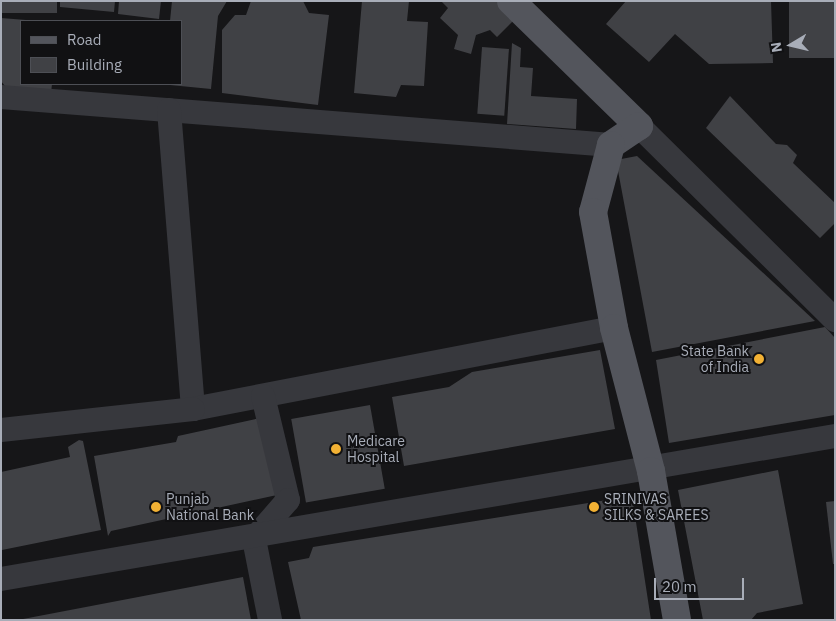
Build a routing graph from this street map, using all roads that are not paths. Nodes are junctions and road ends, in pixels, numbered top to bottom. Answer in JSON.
{"nodes":[{"id":1,"x":511,"y":1,"type":"edge"},
{"id":2,"x":1,"y":96,"type":"edge"},
{"id":3,"x":169,"y":110,"type":"junction"},
{"id":4,"x":639,"y":126,"type":"junction"},
{"id":5,"x":611,"y":146,"type":"junction"},
{"id":6,"x":835,"y":320,"type":"edge"},
{"id":7,"x":614,"y":328,"type":"junction"},
{"id":8,"x":263,"y":396,"type":"junction"},
{"id":9,"x":193,"y":409,"type":"junction"},
{"id":10,"x":1,"y":430,"type":"edge"},
{"id":11,"x":835,"y":436,"type":"edge"},
{"id":12,"x":651,"y":471,"type":"junction"},
{"id":13,"x":254,"y":539,"type":"junction"},
{"id":14,"x":1,"y":579,"type":"edge"},
{"id":15,"x":270,"y":620,"type":"edge"},
{"id":16,"x":677,"y":620,"type":"edge"}],
"edges":[{"from":1,"to":4,"type":"main road"},
{"from":2,"to":3,"type":"street"},
{"from":3,"to":5,"type":"street"},
{"from":3,"to":9,"type":"street"},
{"from":4,"to":5,"type":"main road"},
{"from":4,"to":6,"type":"street"},
{"from":5,"to":7,"type":"main road"},
{"from":7,"to":8,"type":"street"},
{"from":7,"to":12,"type":"main road"},
{"from":8,"to":9,"type":"street"},
{"from":8,"to":13,"type":"street"},
{"from":9,"to":10,"type":"street"},
{"from":11,"to":12,"type":"street"},
{"from":12,"to":13,"type":"street"},
{"from":12,"to":16,"type":"main road"},
{"from":13,"to":14,"type":"street"},
{"from":13,"to":15,"type":"street"}]}
